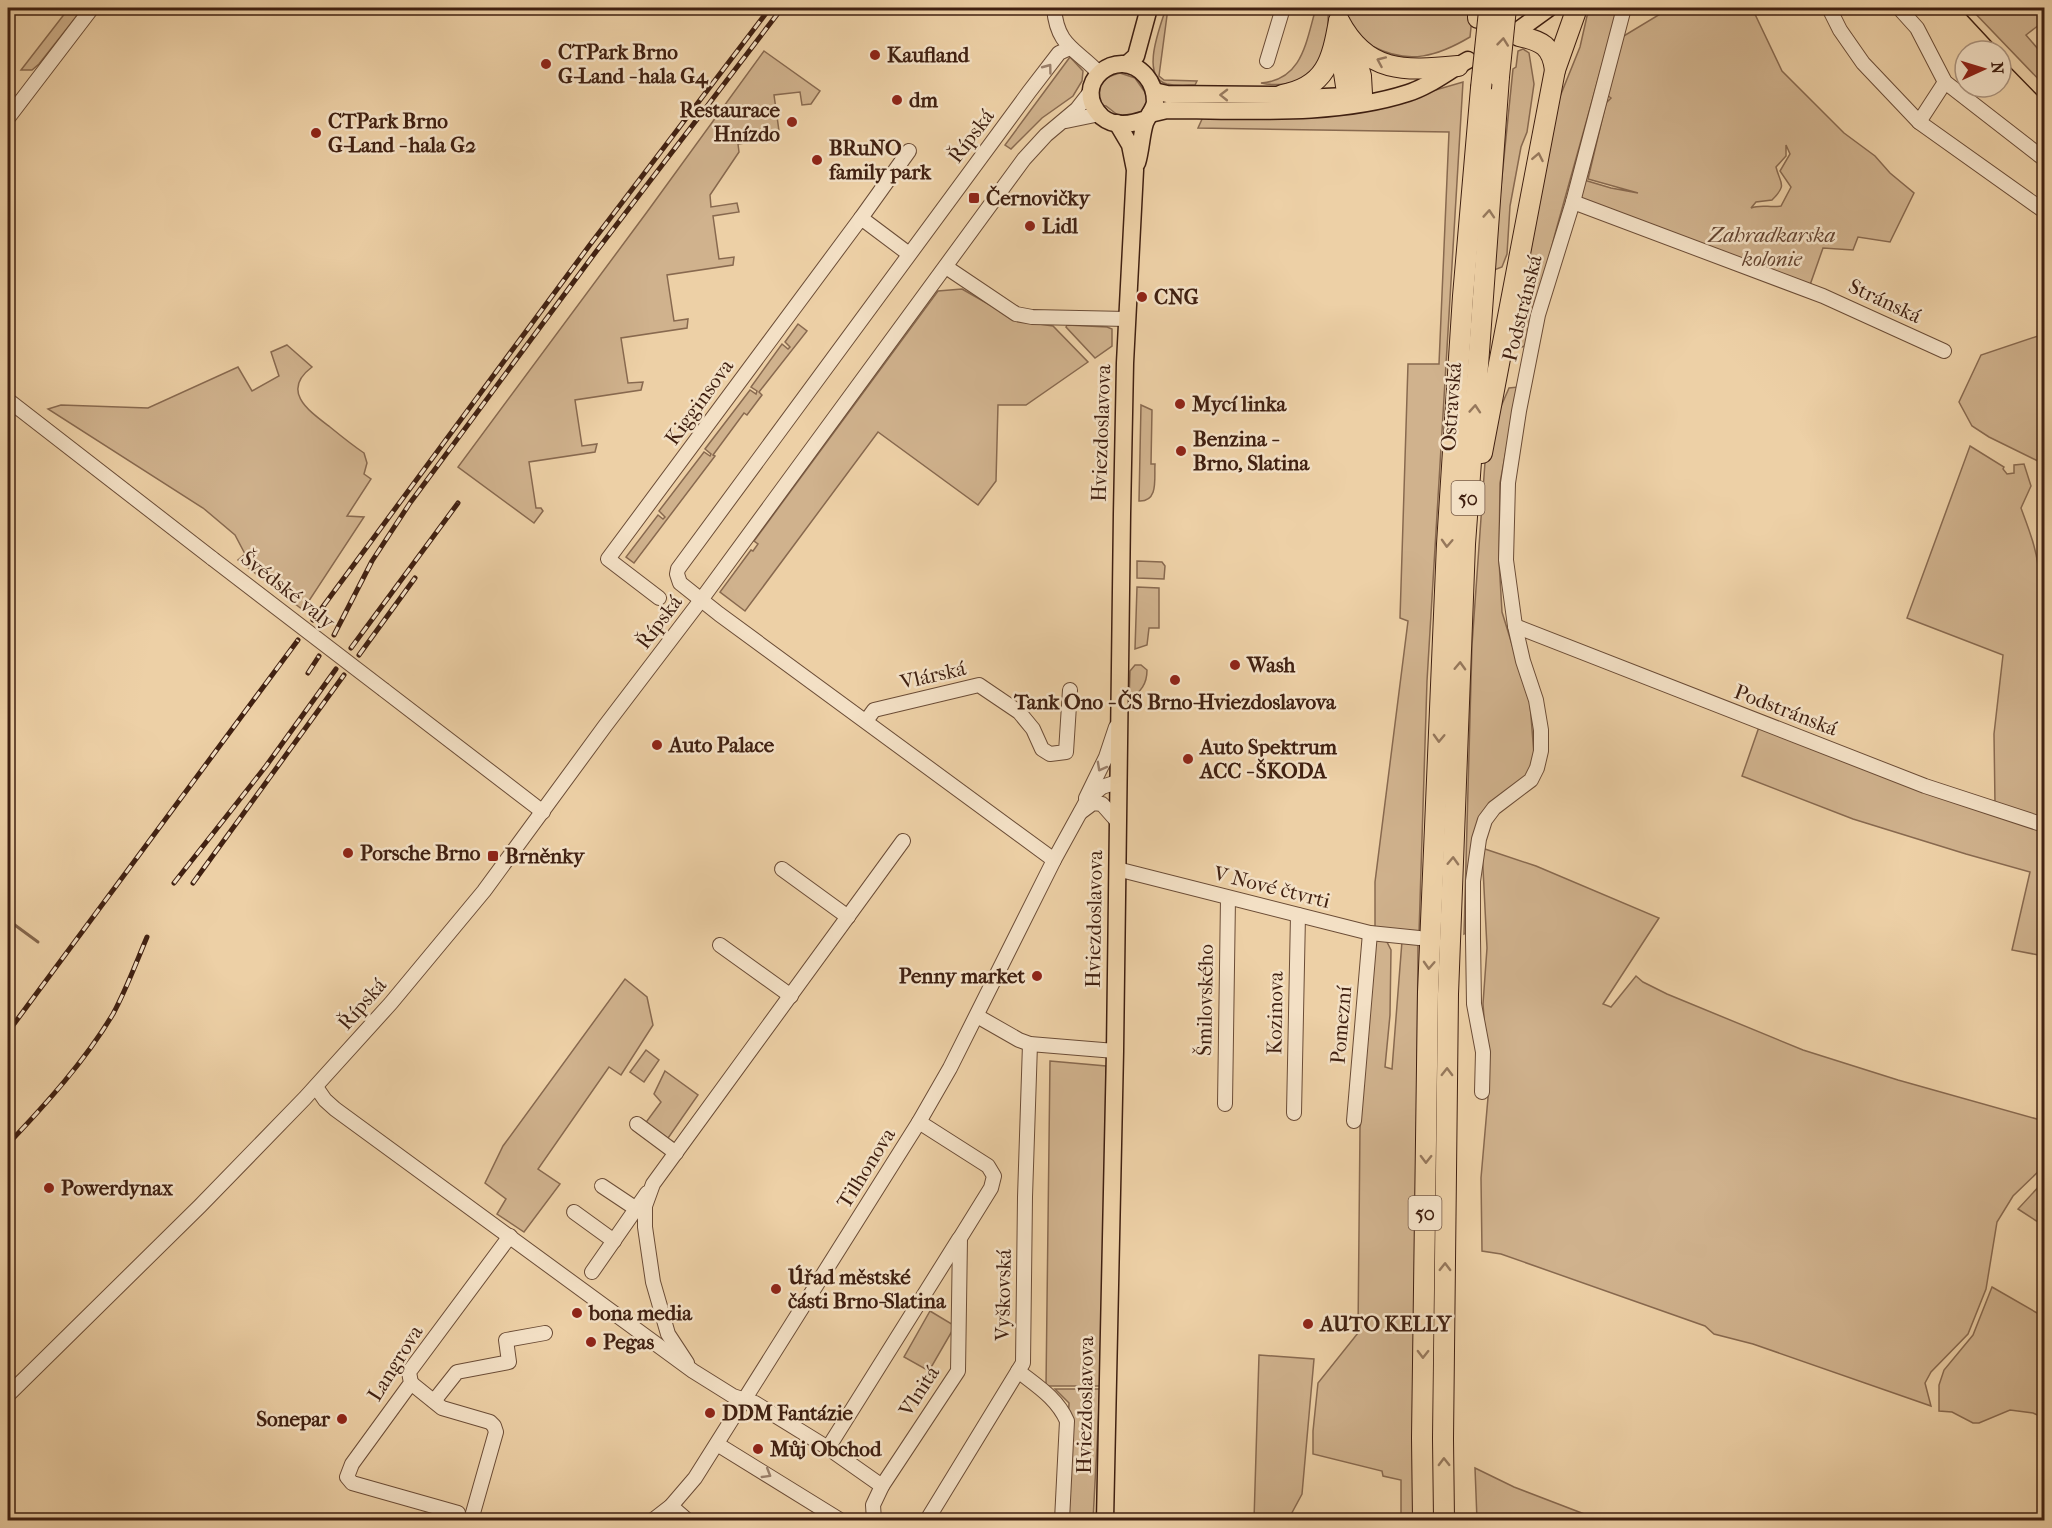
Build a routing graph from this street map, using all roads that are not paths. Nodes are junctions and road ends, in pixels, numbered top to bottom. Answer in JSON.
{"nodes":[{"id":1,"x":92,"y":8,"type":"edge"},
{"id":2,"x":1054,"y":8,"type":"edge"},
{"id":3,"x":1282,"y":8,"type":"edge"},
{"id":4,"x":1549,"y":8,"type":"edge"},
{"id":5,"x":1577,"y":8,"type":"edge"},
{"id":6,"x":1624,"y":8,"type":"edge"},
{"id":7,"x":1828,"y":8,"type":"edge"},
{"id":8,"x":1899,"y":8,"type":"edge"},
{"id":9,"x":1488,"y":10,"type":"edge"},
{"id":10,"x":1147,"y":14,"type":"edge"},
{"id":11,"x":1338,"y":14,"type":"edge"},
{"id":12,"x":1520,"y":33,"type":"joint"},
{"id":13,"x":1351,"y":42,"type":"junction"},
{"id":14,"x":1070,"y":48,"type":"junction"},
{"id":15,"x":1267,"y":61,"type":"dead end"},
{"id":16,"x":1463,"y":63,"type":"junction"},
{"id":17,"x":1127,"y":64,"type":"junction"},
{"id":18,"x":1555,"y":70,"type":"junction"},
{"id":19,"x":1100,"y":73,"type":"junction"},
{"id":20,"x":1144,"y":73,"type":"junction"},
{"id":21,"x":1945,"y":82,"type":"junction"},
{"id":22,"x":1090,"y":91,"type":"junction"},
{"id":23,"x":1154,"y":91,"type":"junction"},
{"id":24,"x":1351,"y":95,"type":"junction"},
{"id":25,"x":1277,"y":102,"type":"junction"},
{"id":26,"x":1100,"y":114,"type":"junction"},
{"id":27,"x":1148,"y":116,"type":"junction"},
{"id":28,"x":8,"y":118,"type":"edge"},
{"id":29,"x":1919,"y":122,"type":"junction"},
{"id":30,"x":1058,"y":123,"type":"junction"},
{"id":31,"x":1117,"y":123,"type":"junction"},
{"id":32,"x":909,"y":152,"type":"dead end"},
{"id":33,"x":2044,"y":159,"type":"edge"},
{"id":34,"x":1135,"y":170,"type":"junction"},
{"id":35,"x":1573,"y":202,"type":"junction"},
{"id":36,"x":2044,"y":211,"type":"edge"},
{"id":37,"x":861,"y":218,"type":"junction"},
{"id":38,"x":909,"y":254,"type":"junction"},
{"id":39,"x":946,"y":267,"type":"junction"},
{"id":40,"x":1127,"y":319,"type":"junction"},
{"id":41,"x":1944,"y":351,"type":"dead end"},
{"id":42,"x":8,"y":400,"type":"edge"},
{"id":43,"x":1465,"y":544,"type":"junction"},
{"id":44,"x":659,"y":598,"type":"dead end"},
{"id":45,"x":701,"y":600,"type":"junction"},
{"id":46,"x":1515,"y":626,"type":"junction"},
{"id":47,"x":1070,"y":690,"type":"dead end"},
{"id":48,"x":1119,"y":719,"type":"junction"},
{"id":49,"x":866,"y":721,"type":"junction"},
{"id":50,"x":1117,"y":782,"type":"junction"},
{"id":51,"x":543,"y":812,"type":"junction"},
{"id":52,"x":1080,"y":813,"type":"junction"},
{"id":53,"x":1117,"y":821,"type":"junction"},
{"id":54,"x":2044,"y":825,"type":"edge"},
{"id":55,"x":903,"y":841,"type":"dead end"},
{"id":56,"x":1054,"y":860,"type":"junction"},
{"id":57,"x":782,"y":869,"type":"dead end"},
{"id":58,"x":1117,"y":869,"type":"junction"},
{"id":59,"x":1228,"y":898,"type":"junction"},
{"id":60,"x":1298,"y":915,"type":"junction"},
{"id":61,"x":848,"y":917,"type":"junction"},
{"id":62,"x":1370,"y":933,"type":"junction"},
{"id":63,"x":1419,"y":938,"type":"dead end"},
{"id":64,"x":720,"y":945,"type":"dead end"},
{"id":65,"x":791,"y":996,"type":"junction"},
{"id":66,"x":977,"y":1016,"type":"junction"},
{"id":67,"x":1030,"y":1044,"type":"junction"},
{"id":68,"x":1115,"y":1051,"type":"junction"},
{"id":69,"x":316,"y":1087,"type":"junction"},
{"id":70,"x":1482,"y":1092,"type":"dead end"},
{"id":71,"x":1225,"y":1104,"type":"dead end"},
{"id":72,"x":1294,"y":1113,"type":"dead end"},
{"id":73,"x":1354,"y":1120,"type":"dead end"},
{"id":74,"x":919,"y":1122,"type":"junction"},
{"id":75,"x":637,"y":1124,"type":"dead end"},
{"id":76,"x":676,"y":1153,"type":"junction"},
{"id":77,"x":653,"y":1184,"type":"junction"},
{"id":78,"x":602,"y":1185,"type":"dead end"},
{"id":79,"x":635,"y":1208,"type":"junction"},
{"id":80,"x":574,"y":1212,"type":"dead end"},
{"id":81,"x":626,"y":1223,"type":"junction"},
{"id":82,"x":645,"y":1227,"type":"junction"},
{"id":83,"x":510,"y":1236,"type":"junction"},
{"id":84,"x":960,"y":1238,"type":"junction"},
{"id":85,"x":614,"y":1241,"type":"junction"},
{"id":86,"x":592,"y":1272,"type":"dead end"},
{"id":87,"x":545,"y":1334,"type":"dead end"},
{"id":88,"x":693,"y":1371,"type":"junction"},
{"id":89,"x":1018,"y":1371,"type":"junction"},
{"id":90,"x":411,"y":1383,"type":"junction"},
{"id":91,"x":8,"y":1395,"type":"edge"},
{"id":92,"x":434,"y":1401,"type":"junction"},
{"id":93,"x":744,"y":1401,"type":"junction"},
{"id":94,"x":717,"y":1444,"type":"junction"},
{"id":95,"x":828,"y":1448,"type":"junction"},
{"id":96,"x":882,"y":1486,"type":"junction"},
{"id":97,"x":670,"y":1506,"type":"junction"},
{"id":98,"x":458,"y":1513,"type":"dead end"},
{"id":99,"x":471,"y":1521,"type":"edge"},
{"id":100,"x":653,"y":1521,"type":"edge"},
{"id":101,"x":687,"y":1521,"type":"edge"},
{"id":102,"x":840,"y":1521,"type":"edge"},
{"id":103,"x":874,"y":1521,"type":"edge"},
{"id":104,"x":927,"y":1521,"type":"edge"},
{"id":105,"x":1062,"y":1521,"type":"edge"},
{"id":106,"x":1105,"y":1521,"type":"edge"},
{"id":107,"x":1423,"y":1521,"type":"edge"},
{"id":108,"x":1444,"y":1521,"type":"edge"}],
"edges":[{"from":1,"to":28,"type":"street"},
{"from":2,"to":14,"type":"street"},
{"from":3,"to":15,"type":"street"},
{"from":4,"to":12,"type":"main road"},
{"from":5,"to":18,"type":"highway","number":"50"},
{"from":6,"to":35,"type":"street","name":"Podstránská"},
{"from":7,"to":29,"type":"street"},
{"from":8,"to":21,"type":"street"},
{"from":43,"to":9,"type":"highway","name":"Ostravská","number":"50","one_way":true,"bridge":true},
{"from":9,"to":107,"type":"highway","name":"Ostravská","number":"50","one_way":true,"bridge":true},
{"from":10,"to":17,"type":"main road"},
{"from":10,"to":20,"type":"main road"},
{"from":11,"to":13,"type":"highway"},
{"from":11,"to":24,"type":"highway"},
{"from":11,"to":25,"type":"highway"},
{"from":12,"to":18,"type":"highway"},
{"from":16,"to":13,"type":"highway","one_way":true},
{"from":13,"to":24,"type":"highway"},
{"from":14,"to":19,"type":"street"},
{"from":38,"to":14,"type":"street","name":"Řípská","one_way":true},
{"from":16,"to":24,"type":"main road"},
{"from":16,"to":25,"type":"main road"},
{"from":17,"to":19,"type":"main road"},
{"from":17,"to":20,"type":"main road"},
{"from":43,"to":18,"type":"highway","number":"50","one_way":true},
{"from":19,"to":22,"type":"main road"},
{"from":20,"to":23,"type":"main road"},
{"from":21,"to":29,"type":"street"},
{"from":21,"to":33,"type":"street"},
{"from":22,"to":26,"type":"main road"},
{"from":22,"to":30,"type":"street","name":"Řípská"},
{"from":25,"to":23,"type":"main road","one_way":true},
{"from":23,"to":27,"type":"main road"},
{"from":24,"to":25,"type":"main road"},
{"from":25,"to":27,"type":"main road"},
{"from":26,"to":30,"type":"street"},
{"from":26,"to":31,"type":"main road"},
{"from":27,"to":31,"type":"main road"},
{"from":27,"to":34,"type":"main road"},
{"from":29,"to":36,"type":"street"},
{"from":30,"to":39,"type":"street","name":"Řípská"},
{"from":31,"to":34,"type":"main road","name":"Hviezdoslavova"},
{"from":32,"to":37,"type":"street","name":"Kigginsova"},
{"from":34,"to":40,"type":"main road","name":"Hviezdoslavova"},
{"from":35,"to":41,"type":"street","name":"Stránská"},
{"from":35,"to":46,"type":"street","name":"Podstránská"},
{"from":37,"to":38,"type":"street"},
{"from":37,"to":44,"type":"street","name":"Kigginsova"},
{"from":38,"to":45,"type":"street","name":"Řípská"},
{"from":39,"to":40,"type":"street"},
{"from":39,"to":45,"type":"street","name":"Řípská"},
{"from":40,"to":48,"type":"main road","name":"Hviezdoslavova"},
{"from":42,"to":51,"type":"street","name":"Švédské valy","bridge":true},
{"from":108,"to":43,"type":"highway","name":"Ostravská","number":"50","one_way":true},
{"from":45,"to":49,"type":"street"},
{"from":45,"to":51,"type":"street","name":"Řípská"},
{"from":46,"to":54,"type":"street","name":"Podstránská"},
{"from":46,"to":70,"type":"street","name":"Podstránská"},
{"from":47,"to":49,"type":"street","name":"Vlárská"},
{"from":48,"to":50,"type":"main road","name":"Hviezdoslavova"},
{"from":48,"to":52,"type":"street","name":"Tilhonova","one_way":true},
{"from":49,"to":56,"type":"street"},
{"from":50,"to":52,"type":"street","name":"Tilhonova"},
{"from":50,"to":53,"type":"main road","name":"Hviezdoslavova"},
{"from":51,"to":69,"type":"street","name":"Řípská"},
{"from":52,"to":53,"type":"street"},
{"from":52,"to":56,"type":"street","name":"Tilhonova"},
{"from":53,"to":58,"type":"main road","name":"Hviezdoslavova"},
{"from":55,"to":61,"type":"street"},
{"from":56,"to":66,"type":"street","name":"Tilhonova"},
{"from":57,"to":61,"type":"street"},
{"from":58,"to":59,"type":"street","name":"V Nové čtvrti"},
{"from":58,"to":68,"type":"main road","name":"Hviezdoslavova"},
{"from":59,"to":60,"type":"street","name":"V Nové čtvrti"},
{"from":59,"to":71,"type":"street","name":"Šmilovského"},
{"from":60,"to":62,"type":"street","name":"V Nové čtvrti"},
{"from":60,"to":72,"type":"street","name":"Kozinova"},
{"from":61,"to":65,"type":"street"},
{"from":62,"to":63,"type":"street","name":"V Nové čtvrti"},
{"from":62,"to":73,"type":"street","name":"Pomezní"},
{"from":64,"to":65,"type":"street"},
{"from":65,"to":76,"type":"street"},
{"from":66,"to":67,"type":"street"},
{"from":66,"to":74,"type":"street","name":"Tilhonova"},
{"from":67,"to":68,"type":"street"},
{"from":67,"to":89,"type":"street","name":"Vyškovská"},
{"from":68,"to":106,"type":"main road","name":"Hviezdoslavova"},
{"from":69,"to":83,"type":"street"},
{"from":69,"to":91,"type":"street","name":"Řípská"},
{"from":74,"to":84,"type":"street"},
{"from":74,"to":93,"type":"street","name":"Tilhonova"},
{"from":75,"to":76,"type":"street"},
{"from":76,"to":77,"type":"street"},
{"from":77,"to":79,"type":"street"},
{"from":77,"to":82,"type":"street"},
{"from":78,"to":79,"type":"street"},
{"from":79,"to":81,"type":"street"},
{"from":80,"to":85,"type":"street"},
{"from":81,"to":82,"type":"street"},
{"from":81,"to":85,"type":"street"},
{"from":82,"to":88,"type":"street"},
{"from":83,"to":88,"type":"street"},
{"from":83,"to":90,"type":"street","name":"Langrova"},
{"from":84,"to":95,"type":"street"},
{"from":84,"to":96,"type":"street","name":"Vlnitá"},
{"from":85,"to":86,"type":"street"},
{"from":87,"to":92,"type":"street"},
{"from":88,"to":93,"type":"street"},
{"from":89,"to":104,"type":"street","name":"Vyškovská"},
{"from":89,"to":105,"type":"street"},
{"from":90,"to":92,"type":"street"},
{"from":90,"to":98,"type":"street","name":"Langrova"},
{"from":92,"to":99,"type":"street"},
{"from":93,"to":94,"type":"street","name":"Tilhonova"},
{"from":93,"to":95,"type":"street"},
{"from":94,"to":97,"type":"street","name":"Tilhonova"},
{"from":94,"to":102,"type":"street","one_way":true},
{"from":95,"to":96,"type":"street"},
{"from":96,"to":103,"type":"street","name":"Vlnitá"},
{"from":97,"to":100,"type":"street","name":"Tilhonova"},
{"from":97,"to":101,"type":"street"}]}
